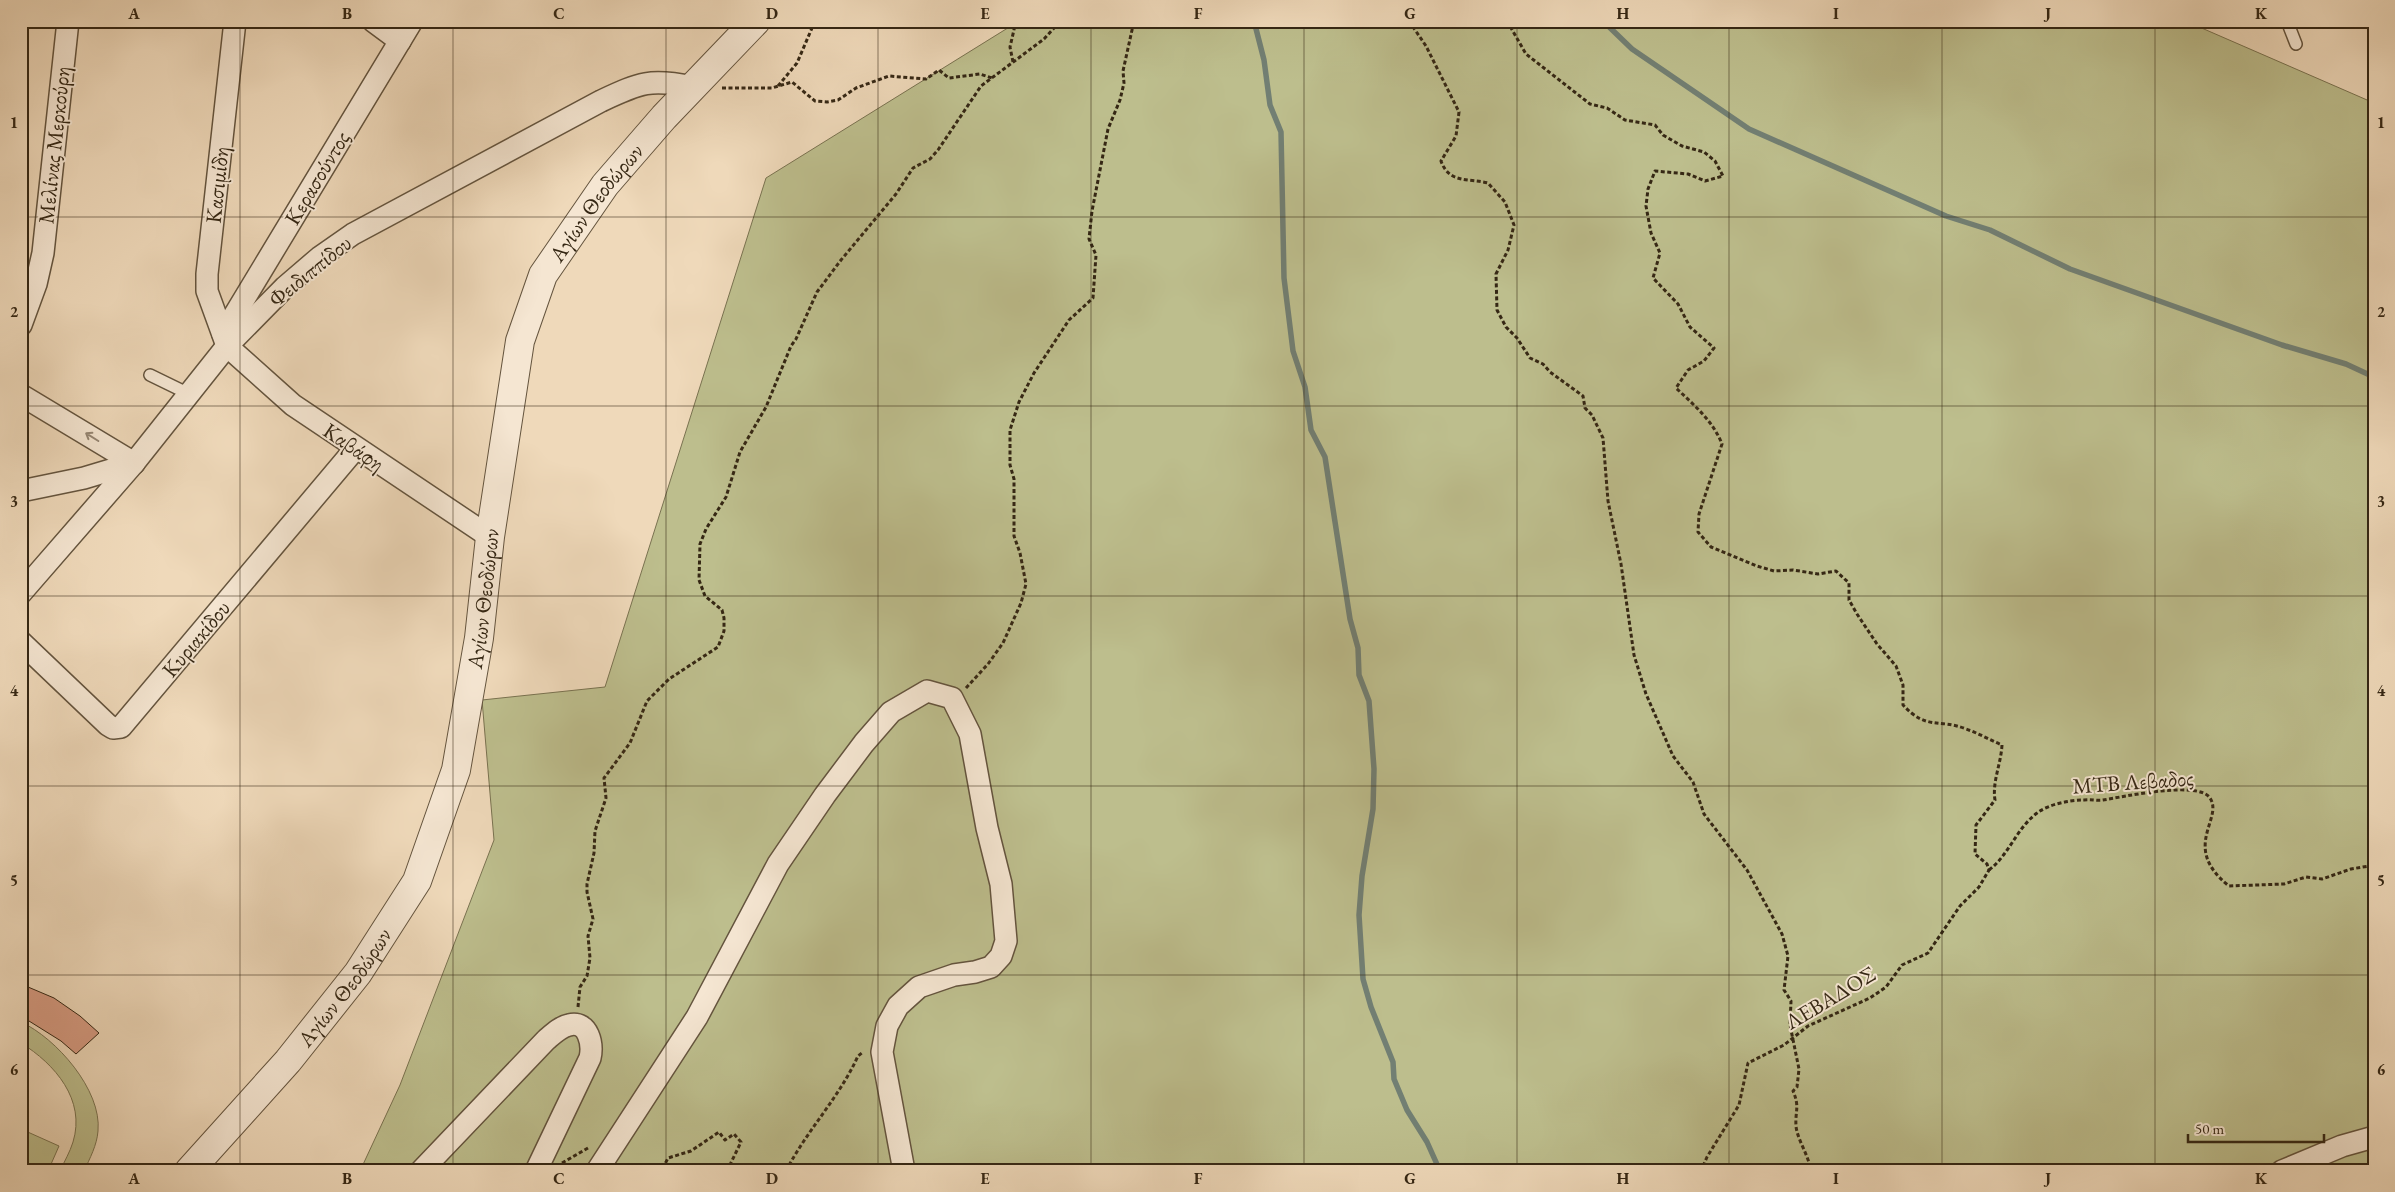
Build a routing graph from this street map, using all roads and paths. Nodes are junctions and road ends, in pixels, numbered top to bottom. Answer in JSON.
{"nodes":[{"id":1,"x":68,"y":21,"type":"edge"},
{"id":2,"x":235,"y":21,"type":"edge"},
{"id":3,"x":372,"y":21,"type":"edge"},
{"id":4,"x":412,"y":21,"type":"edge"},
{"id":5,"x":756,"y":21,"type":"edge"},
{"id":6,"x":815,"y":21,"type":"edge"},
{"id":7,"x":1016,"y":21,"type":"edge"},
{"id":8,"x":1066,"y":21,"type":"edge"},
{"id":9,"x":1134,"y":21,"type":"edge"},
{"id":10,"x":1409,"y":21,"type":"edge"},
{"id":11,"x":1507,"y":21,"type":"edge"},
{"id":12,"x":2287,"y":21,"type":"edge"},
{"id":13,"x":400,"y":41,"type":"junction"},
{"id":14,"x":2296,"y":44,"type":"dead end"},
{"id":15,"x":1013,"y":62,"type":"junction"},
{"id":16,"x":992,"y":78,"type":"junction"},
{"id":17,"x":695,"y":85,"type":"junction"},
{"id":18,"x":778,"y":87,"type":"junction"},
{"id":19,"x":21,"y":325,"type":"edge"},
{"id":20,"x":225,"y":340,"type":"junction"},
{"id":21,"x":150,"y":375,"type":"dead end"},
{"id":22,"x":189,"y":394,"type":"junction"},
{"id":23,"x":21,"y":395,"type":"edge"},
{"id":24,"x":356,"y":449,"type":"junction"},
{"id":25,"x":134,"y":463,"type":"junction"},
{"id":26,"x":21,"y":491,"type":"edge"},
{"id":27,"x":490,"y":537,"type":"junction"},
{"id":28,"x":21,"y":593,"type":"edge"},
{"id":29,"x":21,"y":642,"type":"edge"},
{"id":30,"x":952,"y":698,"type":"junction"},
{"id":31,"x":2374,"y":869,"type":"edge"},
{"id":32,"x":1988,"y":870,"type":"junction"},
{"id":33,"x":582,"y":1027,"type":"junction"},
{"id":34,"x":885,"y":1035,"type":"junction"},
{"id":35,"x":1793,"y":1038,"type":"junction"},
{"id":36,"x":2374,"y":1137,"type":"edge"},
{"id":37,"x":617,"y":1140,"type":"junction"},
{"id":38,"x":538,"y":1168,"type":"edge"},
{"id":39,"x":189,"y":1171,"type":"edge"},
{"id":40,"x":421,"y":1171,"type":"edge"},
{"id":41,"x":597,"y":1171,"type":"edge"},
{"id":42,"x":642,"y":1171,"type":"edge"},
{"id":43,"x":726,"y":1171,"type":"edge"},
{"id":44,"x":786,"y":1171,"type":"edge"},
{"id":45,"x":904,"y":1171,"type":"edge"},
{"id":46,"x":1702,"y":1171,"type":"edge"},
{"id":47,"x":1811,"y":1171,"type":"edge"},
{"id":48,"x":2282,"y":1171,"type":"edge"}],
"edges":[{"from":1,"to":19,"type":"street","name":"Μελίνας Μερκούρη"},
{"from":2,"to":20,"type":"street","name":"Κασιμίδη"},
{"from":3,"to":13,"type":"street"},
{"from":4,"to":13,"type":"street","name":"Κερασούντος"},
{"from":5,"to":17,"type":"street","name":"Αγίων Θεοδώρων"},
{"from":6,"to":18,"type":"path"},
{"from":7,"to":15,"type":"path"},
{"from":8,"to":15,"type":"path"},
{"from":9,"to":30,"type":"path"},
{"from":10,"to":35,"type":"path"},
{"from":11,"to":32,"type":"path"},
{"from":12,"to":14,"type":"lane"},
{"from":13,"to":20,"type":"street","name":"Κερασούντος"},
{"from":15,"to":16,"type":"path"},
{"from":16,"to":18,"type":"path"},
{"from":16,"to":33,"type":"path"},
{"from":17,"to":18,"type":"path"},
{"from":17,"to":20,"type":"street","name":"Φειδιππίδου"},
{"from":17,"to":27,"type":"street","name":"Αγίων Θεοδώρων"},
{"from":20,"to":22,"type":"street","name":"Φειδιππίδου"},
{"from":20,"to":24,"type":"street","name":"Καβάφη"},
{"from":21,"to":22,"type":"lane"},
{"from":22,"to":25,"type":"street","name":"Φειδιππίδου"},
{"from":25,"to":23,"type":"street","one_way":true},
{"from":24,"to":27,"type":"street","name":"Καβάφη"},
{"from":24,"to":29,"type":"street","name":"Κυριακίδου"},
{"from":25,"to":26,"type":"street"},
{"from":25,"to":28,"type":"street","name":"Φειδιππίδου"},
{"from":27,"to":39,"type":"street","name":"Αγίων Θεοδώρων"},
{"from":30,"to":34,"type":"street"},
{"from":30,"to":37,"type":"street"},
{"from":31,"to":32,"type":"path","name":"ΜΤΒ Λεβαδος"},
{"from":32,"to":35,"type":"path","name":"ΛΕΒΑΔΟΣ"},
{"from":33,"to":38,"type":"street"},
{"from":33,"to":40,"type":"street"},
{"from":34,"to":44,"type":"path"},
{"from":34,"to":45,"type":"street"},
{"from":35,"to":46,"type":"path","name":"ΛΕΒΑΔΟΣ"},
{"from":35,"to":47,"type":"path"},
{"from":36,"to":48,"type":"street"},
{"from":37,"to":38,"type":"path"},
{"from":37,"to":41,"type":"street"},
{"from":42,"to":43,"type":"path"}]}
